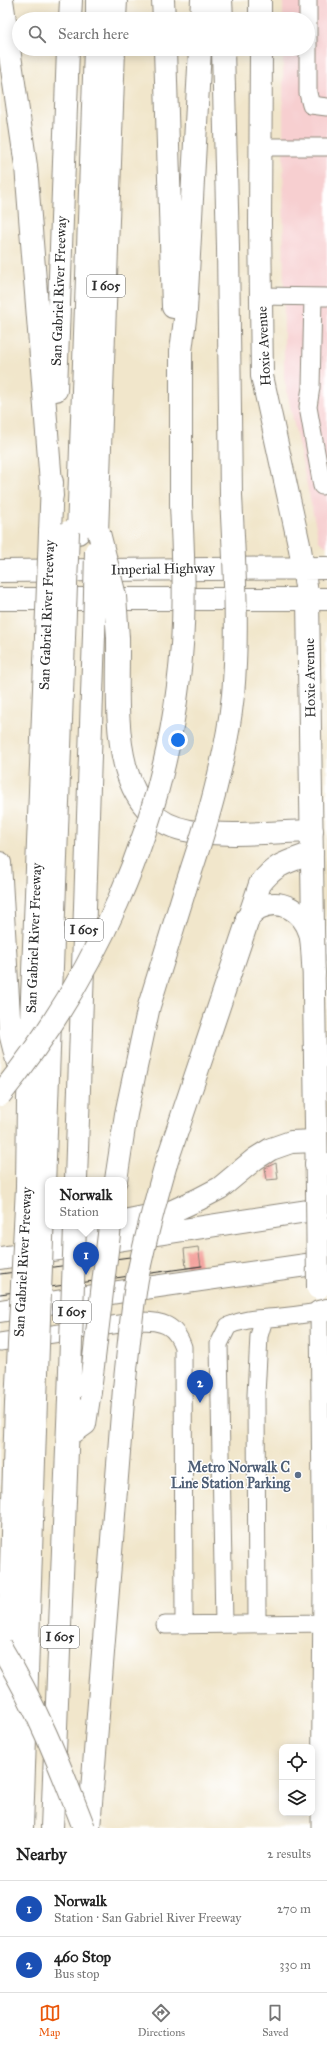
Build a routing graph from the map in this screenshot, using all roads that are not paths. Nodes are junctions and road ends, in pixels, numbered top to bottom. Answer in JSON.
{"nodes":[{"id":1,"x":2,"y":0,"type":"edge"},
{"id":2,"x":71,"y":0,"type":"edge"},
{"id":3,"x":97,"y":0,"type":"edge"},
{"id":4,"x":116,"y":0,"type":"edge"},
{"id":5,"x":163,"y":0,"type":"edge"},
{"id":6,"x":202,"y":0,"type":"edge"},
{"id":7,"x":221,"y":0,"type":"edge"},
{"id":8,"x":260,"y":0,"type":"edge"},
{"id":9,"x":308,"y":0,"type":"edge"},
{"id":10,"x":70,"y":12,"type":"edge"},
{"id":11,"x":97,"y":12,"type":"edge"},
{"id":12,"x":115,"y":12,"type":"edge"},
{"id":13,"x":164,"y":12,"type":"edge"},
{"id":14,"x":201,"y":12,"type":"edge"},
{"id":15,"x":222,"y":12,"type":"edge"},
{"id":16,"x":260,"y":12,"type":"edge"},
{"id":17,"x":308,"y":12,"type":"edge"},
{"id":18,"x":68,"y":56,"type":"edge"},
{"id":19,"x":96,"y":56,"type":"edge"},
{"id":20,"x":114,"y":56,"type":"edge"},
{"id":21,"x":165,"y":56,"type":"edge"},
{"id":22,"x":200,"y":56,"type":"edge"},
{"id":23,"x":223,"y":56,"type":"edge"},
{"id":24,"x":260,"y":56,"type":"edge"},
{"id":25,"x":308,"y":56,"type":"edge"},
{"id":26,"x":66,"y":94,"type":"junction"},
{"id":27,"x":327,"y":108,"type":"edge"},
{"id":28,"x":260,"y":147,"type":"junction"},
{"id":29,"x":327,"y":147,"type":"edge"},
{"id":30,"x":261,"y":296,"type":"junction"},
{"id":31,"x":320,"y":297,"type":"edge"},
{"id":32,"x":181,"y":351,"type":"junction"},
{"id":33,"x":319,"y":370,"type":"edge"},
{"id":34,"x":322,"y":486,"type":"dead end"},
{"id":35,"x":52,"y":496,"type":"junction"},
{"id":36,"x":82,"y":531,"type":"junction"},
{"id":37,"x":304,"y":567,"type":"junction"},
{"id":38,"x":327,"y":568,"type":"edge"},
{"id":39,"x":0,"y":570,"type":"edge"},
{"id":40,"x":0,"y":598,"type":"edge"},
{"id":41,"x":318,"y":599,"type":"edge"},
{"id":42,"x":70,"y":636,"type":"junction"},
{"id":43,"x":312,"y":831,"type":"junction"},
{"id":44,"x":312,"y":853,"type":"junction"},
{"id":45,"x":0,"y":863,"type":"edge"},
{"id":46,"x":247,"y":918,"type":"junction"},
{"id":47,"x":314,"y":973,"type":"junction"},
{"id":48,"x":0,"y":1095,"type":"edge"},
{"id":49,"x":28,"y":1100,"type":"junction"},
{"id":50,"x":316,"y":1141,"type":"junction"},
{"id":51,"x":322,"y":1164,"type":"edge"},
{"id":52,"x":117,"y":1173,"type":"edge"},
{"id":53,"x":77,"y":1175,"type":"edge"},
{"id":54,"x":35,"y":1186,"type":"junction"},
{"id":55,"x":327,"y":1208,"type":"edge"},
{"id":56,"x":127,"y":1220,"type":"edge"},
{"id":57,"x":75,"y":1229,"type":"edge"},
{"id":58,"x":85,"y":1229,"type":"edge"},
{"id":59,"x":110,"y":1229,"type":"edge"},
{"id":60,"x":0,"y":1245,"type":"edge"},
{"id":61,"x":0,"y":1258,"type":"edge"},
{"id":62,"x":327,"y":1262,"type":"edge"},
{"id":63,"x":0,"y":1311,"type":"edge"},
{"id":64,"x":323,"y":1311,"type":"edge"},
{"id":65,"x":264,"y":1319,"type":"junction"},
{"id":66,"x":0,"y":1342,"type":"edge"},
{"id":67,"x":26,"y":1401,"type":"junction"},
{"id":68,"x":68,"y":1441,"type":"junction"},
{"id":69,"x":324,"y":1623,"type":"edge"},
{"id":70,"x":165,"y":1624,"type":"dead end"},
{"id":71,"x":184,"y":1624,"type":"junction"},
{"id":72,"x":224,"y":1624,"type":"junction"},
{"id":73,"x":257,"y":1624,"type":"junction"},
{"id":74,"x":0,"y":1646,"type":"edge"},
{"id":75,"x":3,"y":1828,"type":"edge"},
{"id":76,"x":22,"y":1828,"type":"edge"},
{"id":77,"x":34,"y":1828,"type":"edge"},
{"id":78,"x":52,"y":1828,"type":"edge"},
{"id":79,"x":84,"y":1828,"type":"edge"},
{"id":80,"x":89,"y":1828,"type":"edge"},
{"id":81,"x":320,"y":1828,"type":"edge"}],
"edges":[{"from":1,"to":35,"type":"main road"},
{"from":2,"to":10,"type":"main road"},
{"from":3,"to":11,"type":"main road"},
{"from":4,"to":12,"type":"main road"},
{"from":5,"to":13,"type":"main road"},
{"from":6,"to":14,"type":"main road"},
{"from":7,"to":15,"type":"main road"},
{"from":8,"to":16,"type":"main road"},
{"from":9,"to":17,"type":"lane"},
{"from":18,"to":26,"type":"main road","name":"San Gabriel River Freeway","number":"I 605"},
{"from":19,"to":36,"type":"main road"},
{"from":20,"to":36,"type":"main road","name":"San Gabriel River Freeway","number":"I 605"},
{"from":21,"to":32,"type":"main road"},
{"from":22,"to":32,"type":"main road"},
{"from":23,"to":52,"type":"main road","bridge":true},
{"from":24,"to":28,"type":"main road","name":"Hoxie Avenue"},
{"from":25,"to":27,"type":"lane"},
{"from":26,"to":35,"type":"main road","name":"San Gabriel River Freeway","number":"I 605"},
{"from":26,"to":36,"type":"main road"},
{"from":28,"to":29,"type":"lane"},
{"from":28,"to":30,"type":"main road","name":"Hoxie Avenue"},
{"from":30,"to":31,"type":"lane"},
{"from":30,"to":37,"type":"main road","name":"Hoxie Avenue"},
{"from":31,"to":33,"type":"lane"},
{"from":32,"to":48,"type":"main road","bridge":true},
{"from":33,"to":34,"type":"lane"},
{"from":35,"to":36,"type":"main road","name":"San Gabriel River Freeway","number":"I 605"},
{"from":36,"to":42,"type":"main road","name":"San Gabriel River Freeway","number":"I 605","bridge":true},
{"from":36,"to":42,"type":"main road","name":"San Gabriel River Freeway","number":"I 605","bridge":true},
{"from":36,"to":43,"type":"main road","bridge":true},
{"from":37,"to":38,"type":"main road","name":"Imperial Highway"},
{"from":37,"to":39,"type":"main road","name":"Imperial Highway"},
{"from":37,"to":41,"type":"main road","name":"Hoxie Avenue"},
{"from":40,"to":41,"type":"main road","name":"Imperial Highway"},
{"from":41,"to":43,"type":"main road","name":"Hoxie Avenue"},
{"from":42,"to":49,"type":"main road","name":"San Gabriel River Freeway","number":"I 605"},
{"from":42,"to":53,"type":"main road","name":"San Gabriel River Freeway","number":"I 605"},
{"from":42,"to":54,"type":"main road"},
{"from":43,"to":44,"type":"main road","name":"Hoxie Avenue"},
{"from":44,"to":46,"type":"main road"},
{"from":44,"to":47,"type":"main road","name":"Hoxie Avenue"},
{"from":45,"to":49,"type":"main road"},
{"from":46,"to":47,"type":"main road"},
{"from":46,"to":80,"type":"main road","bridge":true},
{"from":47,"to":50,"type":"main road","name":"Hoxie Avenue"},
{"from":49,"to":54,"type":"main road","name":"San Gabriel River Freeway","number":"I 605"},
{"from":50,"to":51,"type":"main road","name":"Hoxie Avenue"},
{"from":50,"to":56,"type":"main road"},
{"from":51,"to":64,"type":"main road","name":"Hoxie Avenue","bridge":true},
{"from":54,"to":67,"type":"main road","name":"San Gabriel River Freeway","number":"I 605","bridge":true},
{"from":55,"to":61,"type":"main road"},
{"from":57,"to":68,"type":"main road","number":"I 605","bridge":true},
{"from":58,"to":60,"type":"main road"},
{"from":59,"to":68,"type":"main road","bridge":true},
{"from":62,"to":63,"type":"main road"},
{"from":64,"to":65,"type":"lane"},
{"from":64,"to":69,"type":"lane"},
{"from":65,"to":72,"type":"lane"},
{"from":65,"to":73,"type":"lane"},
{"from":66,"to":71,"type":"lane"},
{"from":67,"to":75,"type":"main road","name":"San Gabriel River Freeway","number":"I 605"},
{"from":67,"to":76,"type":"main road"},
{"from":68,"to":77,"type":"main road"},
{"from":68,"to":78,"type":"main road","number":"I 605"},
{"from":69,"to":73,"type":"lane"},
{"from":69,"to":81,"type":"lane"},
{"from":70,"to":71,"type":"lane"},
{"from":71,"to":72,"type":"lane"},
{"from":72,"to":73,"type":"lane"},
{"from":74,"to":79,"type":"main road","bridge":true}]}
